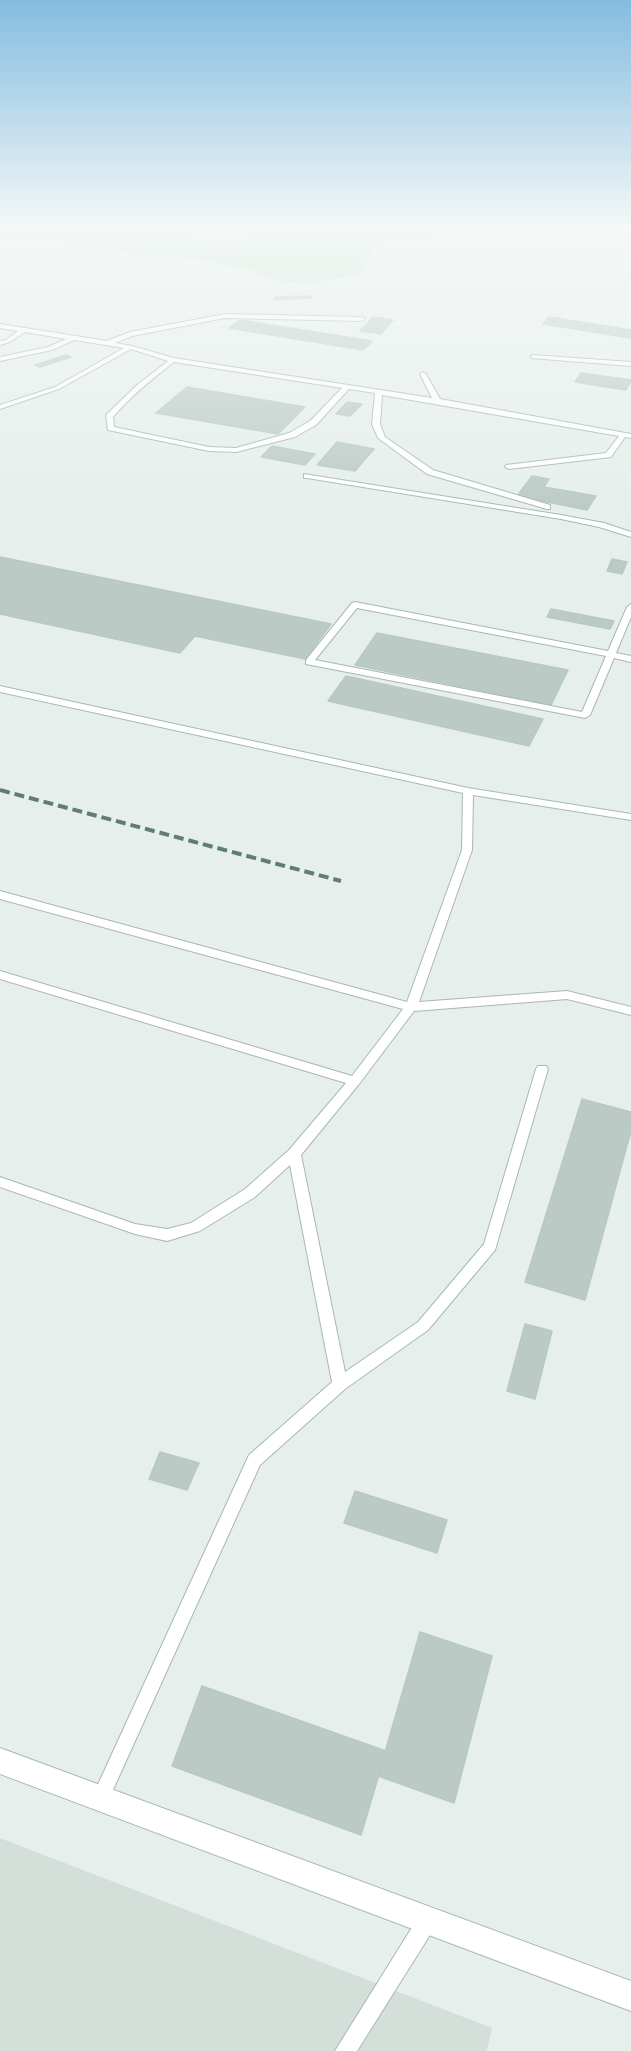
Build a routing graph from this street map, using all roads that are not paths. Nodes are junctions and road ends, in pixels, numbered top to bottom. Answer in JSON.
{"nodes":[{"id":1,"x":184,"y":324,"type":"edge"},
{"id":2,"x":0,"y":326,"type":"edge"},
{"id":3,"x":23,"y":330,"type":"junction"},
{"id":4,"x":73,"y":338,"type":"junction"},
{"id":5,"x":0,"y":343,"type":"edge"},
{"id":6,"x":107,"y":344,"type":"junction"},
{"id":7,"x":129,"y":347,"type":"junction"},
{"id":8,"x":533,"y":357,"type":"dead end"},
{"id":9,"x":0,"y":359,"type":"edge"},
{"id":10,"x":173,"y":360,"type":"junction"},
{"id":11,"x":631,"y":364,"type":"edge"},
{"id":12,"x":423,"y":374,"type":"dead end"},
{"id":13,"x":347,"y":387,"type":"junction"},
{"id":14,"x":379,"y":392,"type":"junction"},
{"id":15,"x":437,"y":401,"type":"junction"},
{"id":16,"x":0,"y":407,"type":"edge"},
{"id":17,"x":627,"y":435,"type":"edge"},
{"id":18,"x":508,"y":467,"type":"dead end"},
{"id":19,"x":307,"y":476,"type":"dead end"},
{"id":20,"x":547,"y":507,"type":"dead end"},
{"id":21,"x":631,"y":535,"type":"edge"},
{"id":22,"x":631,"y":607,"type":"edge"},
{"id":23,"x":610,"y":654,"type":"junction"},
{"id":24,"x":631,"y":659,"type":"edge"},
{"id":25,"x":0,"y":689,"type":"edge"},
{"id":26,"x":468,"y":791,"type":"junction"},
{"id":27,"x":631,"y":817,"type":"edge"},
{"id":28,"x":0,"y":896,"type":"edge"},
{"id":29,"x":0,"y":975,"type":"edge"},
{"id":30,"x":411,"y":1007,"type":"junction"},
{"id":31,"x":631,"y":1011,"type":"edge"},
{"id":32,"x":542,"y":1069,"type":"dead end"},
{"id":33,"x":355,"y":1081,"type":"junction"},
{"id":34,"x":294,"y":1154,"type":"junction"},
{"id":35,"x":0,"y":1182,"type":"edge"},
{"id":36,"x":340,"y":1384,"type":"junction"},
{"id":37,"x":0,"y":1761,"type":"edge"},
{"id":38,"x":101,"y":1797,"type":"junction"},
{"id":39,"x":428,"y":1920,"type":"junction"},
{"id":40,"x":631,"y":1996,"type":"edge"},
{"id":41,"x":345,"y":2051,"type":"edge"}],
"edges":[{"from":1,"to":6,"type":"lane"},
{"from":2,"to":3,"type":"lane"},
{"from":3,"to":4,"type":"lane"},
{"from":3,"to":5,"type":"lane"},
{"from":4,"to":6,"type":"lane"},
{"from":4,"to":9,"type":"lane"},
{"from":6,"to":7,"type":"lane"},
{"from":7,"to":10,"type":"lane"},
{"from":7,"to":16,"type":"lane"},
{"from":8,"to":11,"type":"lane"},
{"from":10,"to":13,"type":"lane"},
{"from":10,"to":13,"type":"lane"},
{"from":12,"to":15,"type":"lane"},
{"from":13,"to":14,"type":"lane"},
{"from":14,"to":15,"type":"lane"},
{"from":14,"to":20,"type":"lane"},
{"from":15,"to":17,"type":"lane"},
{"from":17,"to":18,"type":"lane"},
{"from":19,"to":21,"type":"lane"},
{"from":22,"to":23,"type":"lane"},
{"from":23,"to":23,"type":"lane"},
{"from":23,"to":24,"type":"lane"},
{"from":25,"to":26,"type":"lane"},
{"from":26,"to":27,"type":"lane"},
{"from":26,"to":30,"type":"lane"},
{"from":28,"to":30,"type":"lane"},
{"from":29,"to":33,"type":"lane"},
{"from":30,"to":31,"type":"lane"},
{"from":30,"to":33,"type":"lane"},
{"from":32,"to":36,"type":"lane"},
{"from":33,"to":34,"type":"lane"},
{"from":34,"to":35,"type":"lane"},
{"from":34,"to":36,"type":"lane"},
{"from":36,"to":38,"type":"lane"},
{"from":37,"to":38,"type":"street"},
{"from":38,"to":39,"type":"street"},
{"from":39,"to":40,"type":"street"},
{"from":39,"to":41,"type":"lane"}]}
